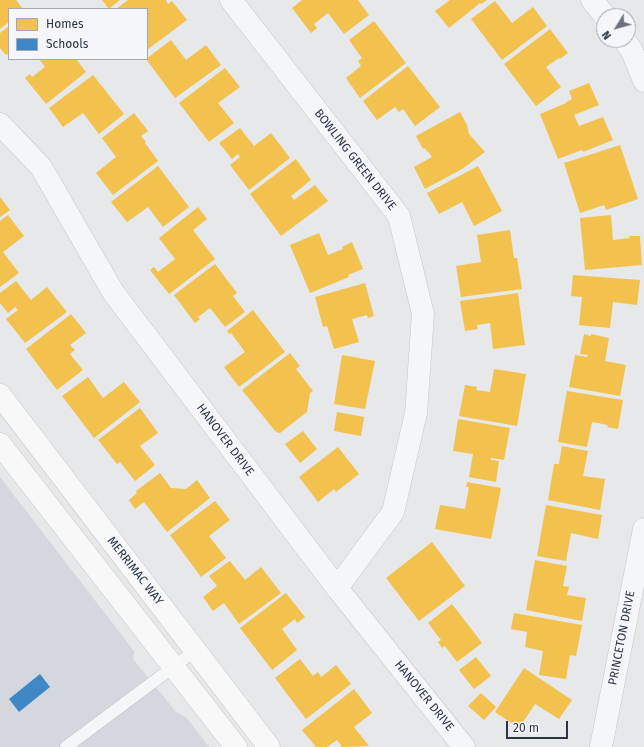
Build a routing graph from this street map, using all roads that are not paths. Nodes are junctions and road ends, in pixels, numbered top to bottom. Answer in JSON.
{"nodes":[{"id":1,"x":231,"y":0,"type":"edge"},
{"id":2,"x":592,"y":0,"type":"edge"},
{"id":3,"x":598,"y":8,"type":"edge"},
{"id":4,"x":630,"y":48,"type":"edge"},
{"id":5,"x":644,"y":81,"type":"edge"},
{"id":6,"x":0,"y":124,"type":"edge"},
{"id":7,"x":0,"y":395,"type":"edge"},
{"id":8,"x":0,"y":444,"type":"edge"},
{"id":9,"x":644,"y":530,"type":"edge"},
{"id":10,"x":337,"y":588,"type":"junction"},
{"id":11,"x":196,"y":650,"type":"junction"},
{"id":12,"x":174,"y":667,"type":"junction"},
{"id":13,"x":66,"y":747,"type":"edge"},
{"id":14,"x":236,"y":747,"type":"edge"},
{"id":15,"x":269,"y":747,"type":"edge"},
{"id":16,"x":464,"y":747,"type":"edge"},
{"id":17,"x":601,"y":747,"type":"edge"}],
"edges":[{"from":1,"to":10,"type":"street","name":"BOWLING GREEN DRIVE"},
{"from":2,"to":3,"type":"street"},
{"from":4,"to":5,"type":"street"},
{"from":6,"to":10,"type":"street","name":"HANOVER DRIVE"},
{"from":7,"to":11,"type":"street","name":"MERRIMAC WAY"},
{"from":8,"to":12,"type":"street"},
{"from":9,"to":17,"type":"street","name":"PRINCETON DRIVE"},
{"from":10,"to":16,"type":"street","name":"HANOVER DRIVE"},
{"from":11,"to":12,"type":"lane"},
{"from":11,"to":15,"type":"street","name":"MERRIMAC WAY"},
{"from":12,"to":13,"type":"lane"},
{"from":12,"to":14,"type":"street"}]}
